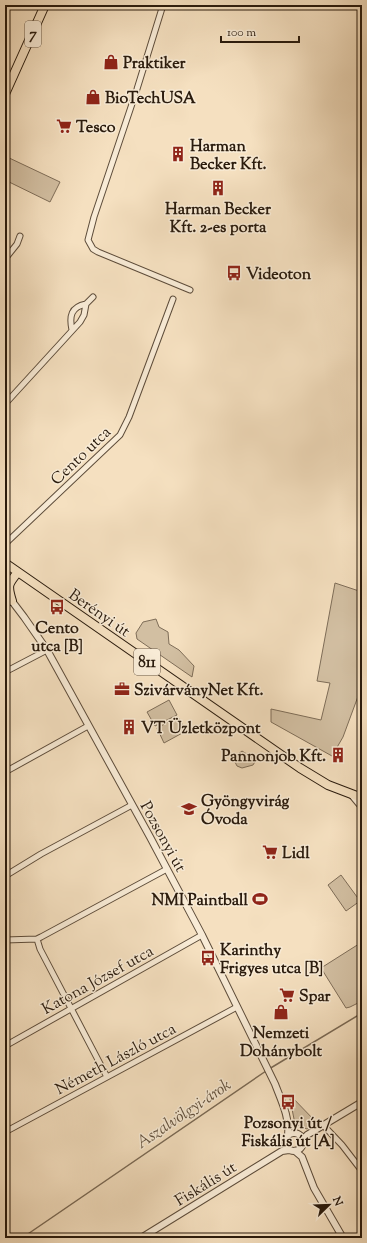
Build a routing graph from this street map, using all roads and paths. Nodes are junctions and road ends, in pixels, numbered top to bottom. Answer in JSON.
{"nodes":[{"id":1,"x":45,"y":5,"type":"edge"},
{"id":2,"x":163,"y":5,"type":"edge"},
{"id":3,"x":5,"y":94,"type":"edge"},
{"id":4,"x":20,"y":236,"type":"dead end"},
{"id":5,"x":5,"y":259,"type":"edge"},
{"id":6,"x":190,"y":290,"type":"dead end"},
{"id":7,"x":93,"y":297,"type":"dead end"},
{"id":8,"x":172,"y":299,"type":"dead end"},
{"id":9,"x":86,"y":304,"type":"junction"},
{"id":10,"x":72,"y":330,"type":"junction"},
{"id":11,"x":5,"y":404,"type":"edge"},
{"id":12,"x":5,"y":544,"type":"edge"},
{"id":13,"x":5,"y":563,"type":"edge"},
{"id":14,"x":18,"y":572,"type":"junction"},
{"id":15,"x":5,"y":592,"type":"edge"},
{"id":16,"x":12,"y":601,"type":"junction"},
{"id":17,"x":46,"y":650,"type":"junction"},
{"id":18,"x":5,"y":672,"type":"edge"},
{"id":19,"x":88,"y":726,"type":"junction"},
{"id":20,"x":5,"y":772,"type":"edge"},
{"id":21,"x":352,"y":795,"type":"junction"},
{"id":22,"x":362,"y":798,"type":"edge"},
{"id":23,"x":132,"y":805,"type":"junction"},
{"id":24,"x":362,"y":808,"type":"edge"},
{"id":25,"x":167,"y":869,"type":"junction"},
{"id":26,"x":5,"y":876,"type":"edge"},
{"id":27,"x":202,"y":935,"type":"junction"},
{"id":28,"x":37,"y":939,"type":"junction"},
{"id":29,"x":5,"y":940,"type":"edge"},
{"id":30,"x":237,"y":1007,"type":"junction"},
{"id":31,"x":71,"y":1008,"type":"junction"},
{"id":32,"x":5,"y":1046,"type":"edge"},
{"id":33,"x":107,"y":1077,"type":"junction"},
{"id":34,"x":362,"y":1102,"type":"edge"},
{"id":35,"x":323,"y":1126,"type":"junction"},
{"id":36,"x":5,"y":1132,"type":"edge"},
{"id":37,"x":297,"y":1138,"type":"junction"},
{"id":38,"x":285,"y":1144,"type":"junction"},
{"id":39,"x":282,"y":1151,"type":"junction"},
{"id":40,"x":292,"y":1151,"type":"junction"},
{"id":41,"x":302,"y":1157,"type":"junction"},
{"id":42,"x":362,"y":1171,"type":"edge"},
{"id":43,"x":141,"y":1238,"type":"edge"},
{"id":44,"x":343,"y":1238,"type":"edge"}],
"edges":[{"from":1,"to":3,"type":"main road","number":"7"},
{"from":2,"to":6,"type":"street"},
{"from":4,"to":5,"type":"street"},
{"from":7,"to":9,"type":"street"},
{"from":8,"to":12,"type":"street","name":"Cento utca"},
{"from":9,"to":10,"type":"street"},
{"from":9,"to":10,"type":"street"},
{"from":10,"to":11,"type":"street"},
{"from":13,"to":14,"type":"main road","name":"Berényi út","number":"811"},
{"from":14,"to":16,"type":"main road"},
{"from":14,"to":21,"type":"main road","name":"Berényi út","number":"811"},
{"from":15,"to":16,"type":"street","name":"Pozsonyi út"},
{"from":16,"to":17,"type":"street","name":"Pozsonyi út"},
{"from":17,"to":18,"type":"street"},
{"from":17,"to":19,"type":"street","name":"Pozsonyi út"},
{"from":19,"to":20,"type":"street"},
{"from":19,"to":23,"type":"street","name":"Pozsonyi út"},
{"from":21,"to":22,"type":"main road","name":"Berényi út","number":"811"},
{"from":21,"to":24,"type":"street"},
{"from":23,"to":25,"type":"street","name":"Pozsonyi út"},
{"from":23,"to":26,"type":"street"},
{"from":25,"to":27,"type":"street","name":"Pozsonyi út"},
{"from":25,"to":28,"type":"street"},
{"from":27,"to":30,"type":"street","name":"Pozsonyi út"},
{"from":27,"to":31,"type":"street","name":"Katona József utca"},
{"from":28,"to":29,"type":"street"},
{"from":28,"to":31,"type":"street"},
{"from":30,"to":33,"type":"street","name":"Németh László utca"},
{"from":30,"to":37,"type":"street","name":"Pozsonyi út"},
{"from":31,"to":32,"type":"street","name":"Katona József utca"},
{"from":31,"to":33,"type":"street"},
{"from":33,"to":36,"type":"street","name":"Németh László utca"},
{"from":34,"to":35,"type":"street"},
{"from":35,"to":37,"type":"street"},
{"from":35,"to":42,"type":"street"},
{"from":37,"to":38,"type":"street"},
{"from":37,"to":40,"type":"street"},
{"from":37,"to":41,"type":"street"},
{"from":38,"to":39,"type":"street"},
{"from":38,"to":40,"type":"street"},
{"from":39,"to":40,"type":"street","name":"Fiskális út"},
{"from":39,"to":43,"type":"street","name":"Fiskális út"},
{"from":40,"to":41,"type":"street"},
{"from":41,"to":44,"type":"street"}]}
